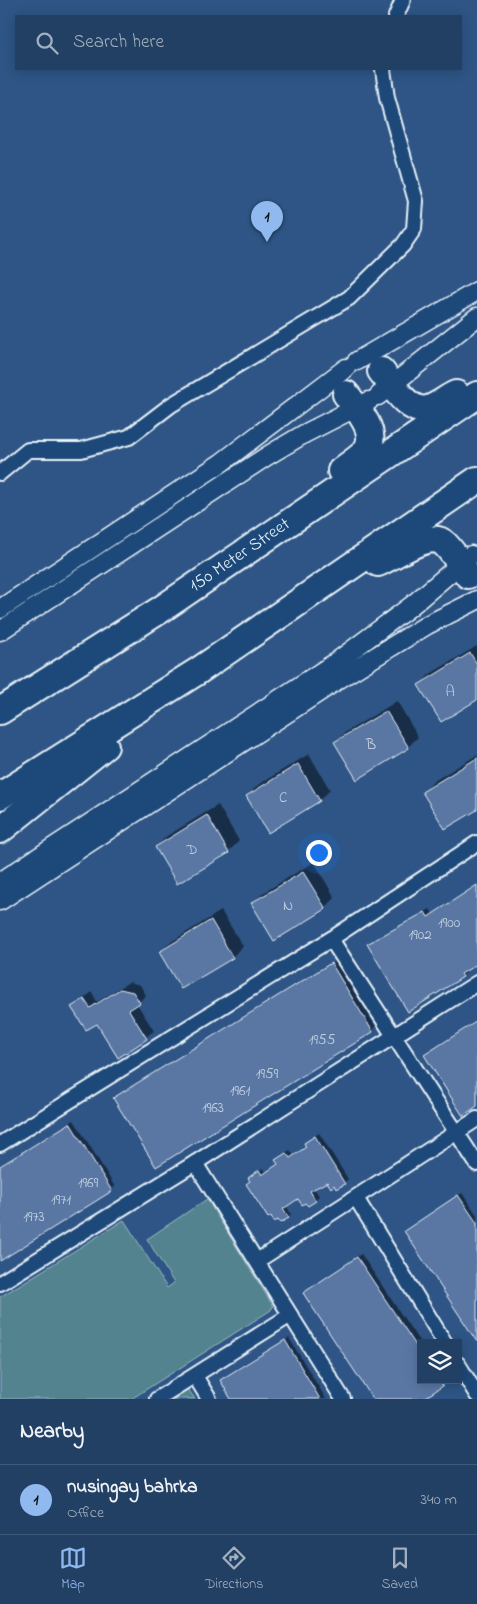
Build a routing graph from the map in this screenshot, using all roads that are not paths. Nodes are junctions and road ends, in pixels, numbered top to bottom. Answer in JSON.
{"nodes":[{"id":1,"x":402,"y":0,"type":"edge"},
{"id":2,"x":396,"y":15,"type":"edge"},
{"id":3,"x":383,"y":70,"type":"edge"},
{"id":4,"x":477,"y":291,"type":"edge"},
{"id":5,"x":477,"y":317,"type":"edge"},
{"id":6,"x":351,"y":364,"type":"junction"},
{"id":7,"x":477,"y":383,"type":"edge"},
{"id":8,"x":370,"y":393,"type":"junction"},
{"id":9,"x":477,"y":395,"type":"edge"},
{"id":10,"x":0,"y":473,"type":"edge"},
{"id":11,"x":477,"y":480,"type":"edge"},
{"id":12,"x":299,"y":516,"type":"junction"},
{"id":13,"x":465,"y":566,"type":"edge"},
{"id":14,"x":338,"y":577,"type":"junction"},
{"id":15,"x":477,"y":600,"type":"edge"},
{"id":16,"x":0,"y":609,"type":"edge"},
{"id":17,"x":160,"y":610,"type":"junction"},
{"id":18,"x":0,"y":631,"type":"edge"},
{"id":19,"x":198,"y":670,"type":"junction"},
{"id":20,"x":0,"y":693,"type":"edge"},
{"id":21,"x":0,"y":712,"type":"edge"},
{"id":22,"x":0,"y":796,"type":"edge"},
{"id":23,"x":0,"y":830,"type":"edge"},
{"id":24,"x":477,"y":844,"type":"edge"},
{"id":25,"x":0,"y":882,"type":"edge"},
{"id":26,"x":0,"y":901,"type":"edge"},
{"id":27,"x":331,"y":939,"type":"junction"},
{"id":28,"x":477,"y":983,"type":"edge"},
{"id":29,"x":394,"y":1036,"type":"junction"},
{"id":30,"x":477,"y":1119,"type":"edge"},
{"id":31,"x":457,"y":1132,"type":"junction"},
{"id":32,"x":0,"y":1144,"type":"edge"},
{"id":33,"x":195,"y":1163,"type":"junction"},
{"id":34,"x":477,"y":1164,"type":"edge"},
{"id":35,"x":356,"y":1198,"type":"junction"},
{"id":36,"x":257,"y":1261,"type":"junction"},
{"id":37,"x":0,"y":1283,"type":"edge"},
{"id":38,"x":289,"y":1316,"type":"junction"},
{"id":39,"x":443,"y":1339,"type":"edge"},
{"id":40,"x":462,"y":1371,"type":"edge"},
{"id":41,"x":195,"y":1376,"type":"junction"},
{"id":42,"x":477,"y":1395,"type":"edge"},
{"id":43,"x":157,"y":1399,"type":"edge"},
{"id":44,"x":209,"y":1399,"type":"edge"},
{"id":45,"x":343,"y":1399,"type":"edge"}],
"edges":[{"from":1,"to":2,"type":"street"},
{"from":3,"to":10,"type":"street"},
{"from":4,"to":6,"type":"street"},
{"from":5,"to":8,"type":"street"},
{"from":6,"to":8,"type":"street"},
{"from":6,"to":8,"type":"street"},
{"from":6,"to":16,"type":"street"},
{"from":7,"to":8,"type":"highway"},
{"from":8,"to":12,"type":"highway"},
{"from":8,"to":18,"type":"street"},
{"from":9,"to":12,"type":"highway","name":"150 Meter Street"},
{"from":11,"to":14,"type":"highway"},
{"from":12,"to":17,"type":"highway","name":"150 Meter Street"},
{"from":13,"to":14,"type":"highway"},
{"from":13,"to":25,"type":"street"},
{"from":14,"to":19,"type":"highway"},
{"from":15,"to":26,"type":"street"},
{"from":17,"to":20,"type":"highway"},
{"from":17,"to":21,"type":"highway","name":"150 Meter Street"},
{"from":19,"to":22,"type":"highway"},
{"from":19,"to":23,"type":"highway"},
{"from":24,"to":27,"type":"street"},
{"from":27,"to":29,"type":"street"},
{"from":27,"to":32,"type":"street"},
{"from":28,"to":29,"type":"street"},
{"from":29,"to":31,"type":"street"},
{"from":29,"to":33,"type":"street"},
{"from":30,"to":31,"type":"street"},
{"from":31,"to":34,"type":"street"},
{"from":31,"to":35,"type":"street"},
{"from":33,"to":36,"type":"street"},
{"from":33,"to":37,"type":"street"},
{"from":35,"to":36,"type":"street"},
{"from":35,"to":39,"type":"street"},
{"from":36,"to":38,"type":"street"},
{"from":38,"to":41,"type":"street"},
{"from":38,"to":45,"type":"street"},
{"from":40,"to":42,"type":"street"},
{"from":41,"to":43,"type":"street"},
{"from":41,"to":44,"type":"street"}]}
